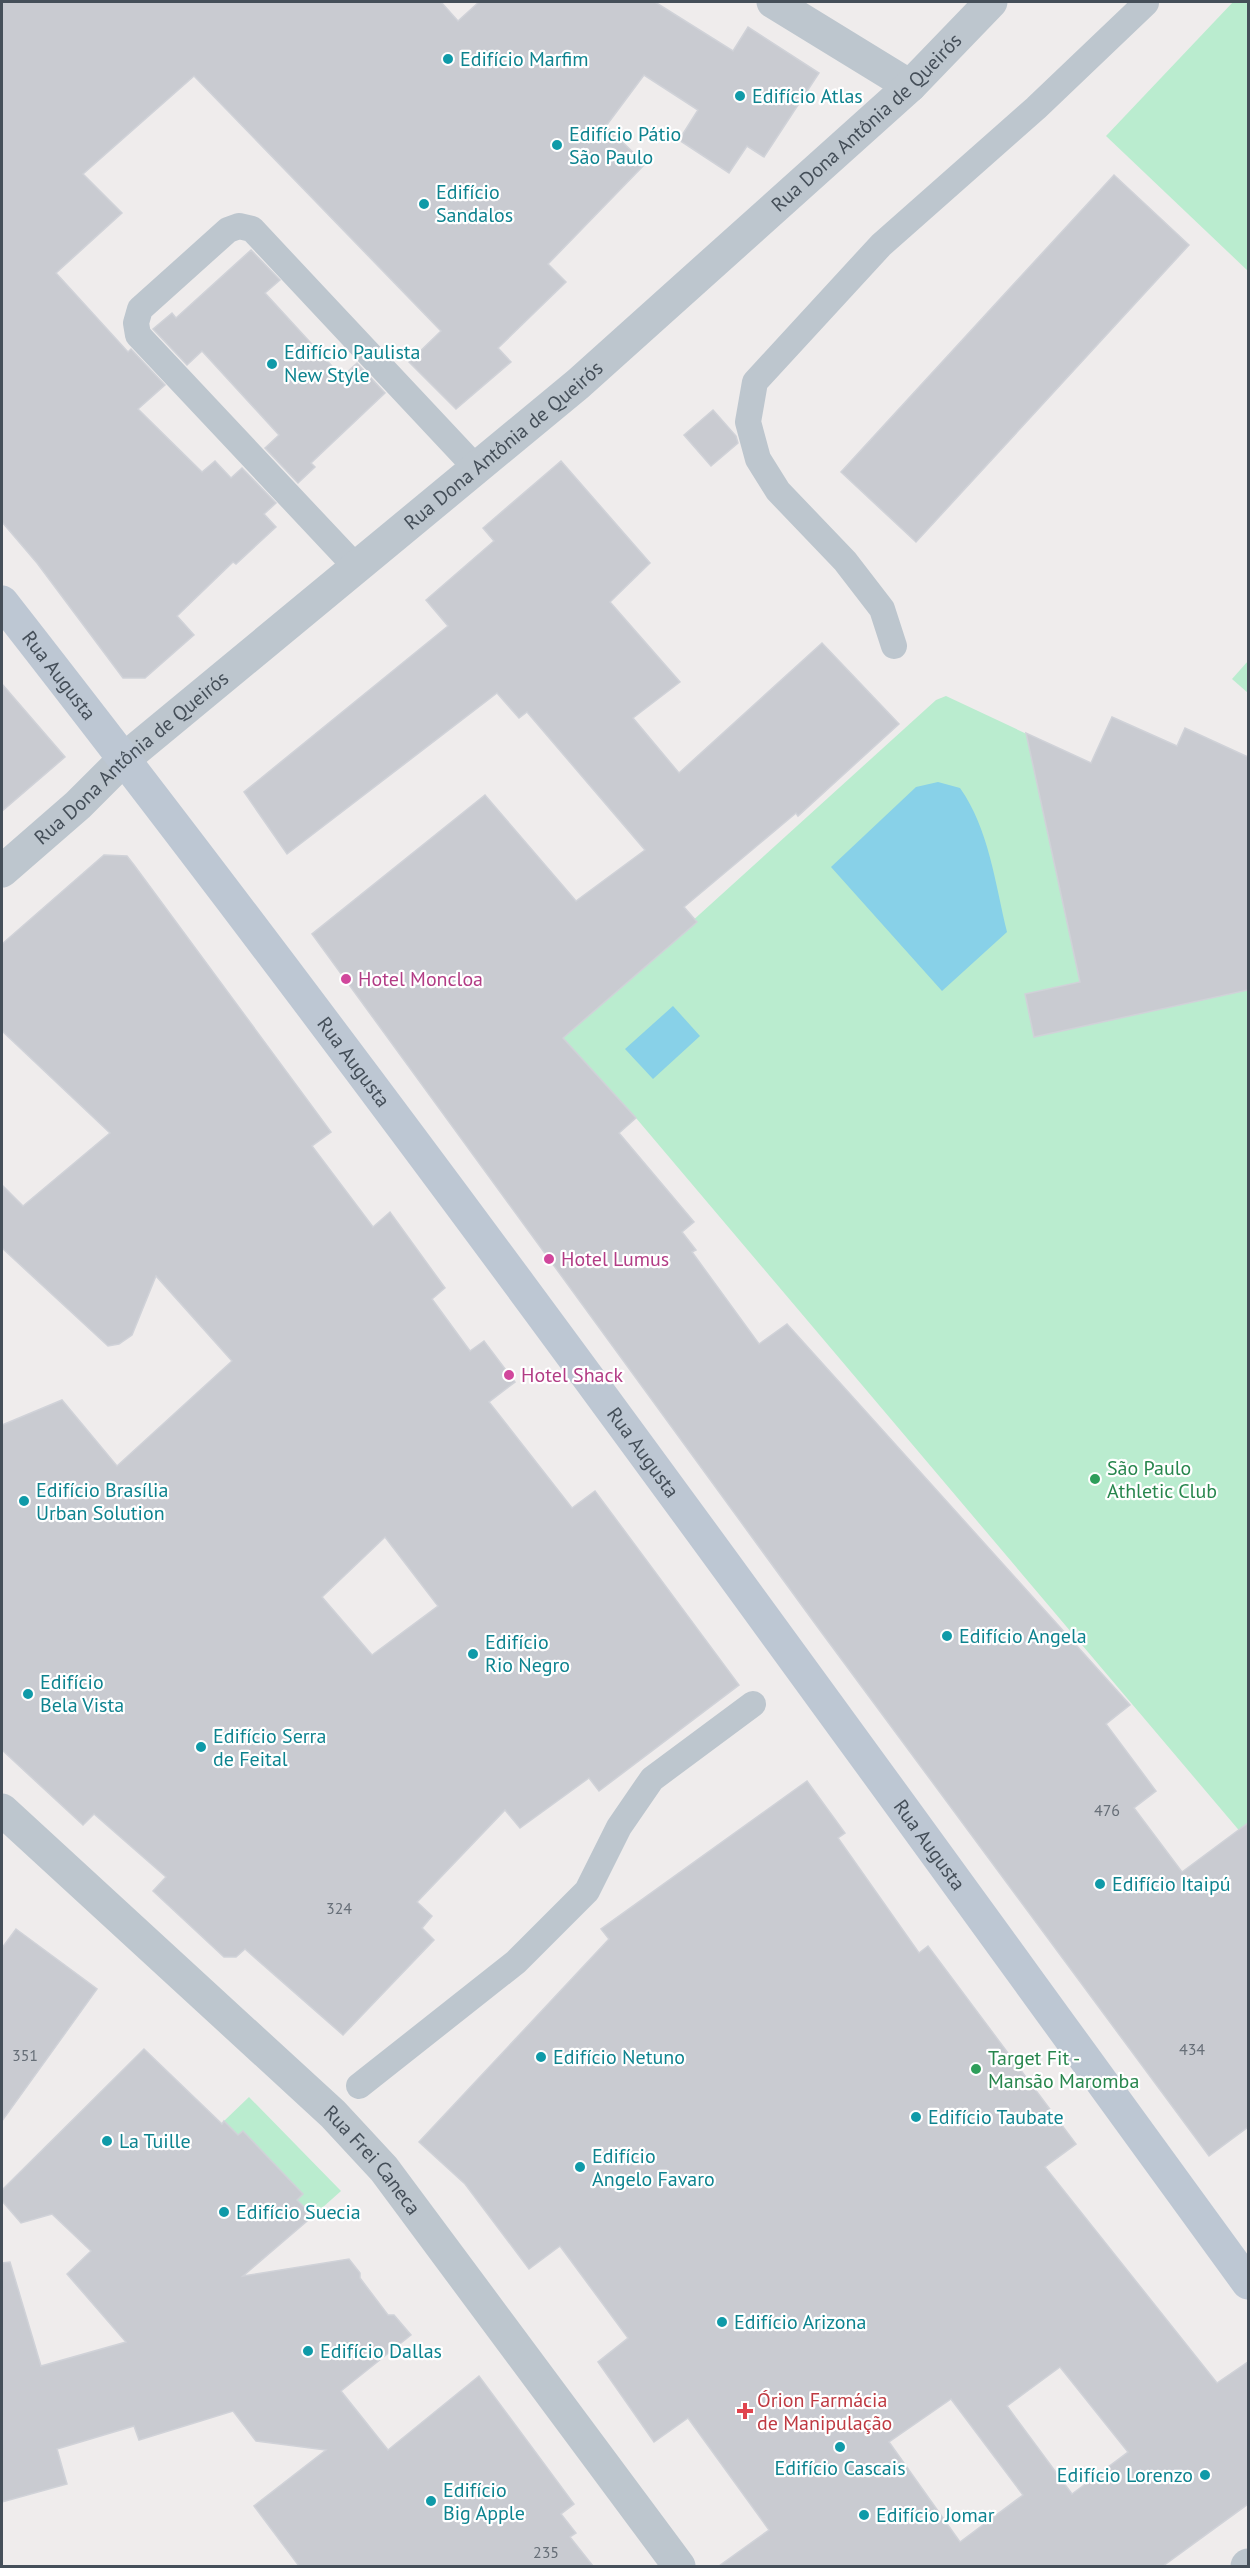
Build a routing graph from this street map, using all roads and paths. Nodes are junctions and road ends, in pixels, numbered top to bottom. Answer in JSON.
{"nodes":[{"id":1,"x":772,"y":2,"type":"edge"},
{"id":2,"x":991,"y":2,"type":"edge"},
{"id":3,"x":1146,"y":3,"type":"dead end"},
{"id":4,"x":910,"y":86,"type":"junction"},
{"id":5,"x":477,"y":469,"type":"junction"},
{"id":6,"x":357,"y":568,"type":"junction"},
{"id":7,"x":2,"y":602,"type":"edge"},
{"id":8,"x":894,"y":646,"type":"dead end"},
{"id":9,"x":123,"y":760,"type":"junction"},
{"id":10,"x":2,"y":871,"type":"edge"},
{"id":11,"x":753,"y":1704,"type":"dead end"},
{"id":12,"x":2,"y":1810,"type":"edge"},
{"id":13,"x":359,"y":2086,"type":"dead end"},
{"id":14,"x":1248,"y":2283,"type":"edge"},
{"id":15,"x":679,"y":2566,"type":"edge"}],
"edges":[{"from":1,"to":4,"type":"street"},
{"from":2,"to":4,"type":"street","name":"Rua Dona Antônia de Queirós"},
{"from":3,"to":8,"type":"lane"},
{"from":4,"to":5,"type":"street","name":"Rua Dona Antônia de Queirós"},
{"from":5,"to":6,"type":"street","name":"Rua Dona Antônia de Queirós"},
{"from":5,"to":6,"type":"lane"},
{"from":6,"to":9,"type":"street","name":"Rua Dona Antônia de Queirós"},
{"from":7,"to":9,"type":"main road","name":"Rua Augusta"},
{"from":9,"to":10,"type":"street","name":"Rua Dona Antônia de Queirós"},
{"from":9,"to":14,"type":"main road","name":"Rua Augusta"},
{"from":11,"to":13,"type":"lane"},
{"from":12,"to":15,"type":"street","name":"Rua Frei Caneca"}]}
